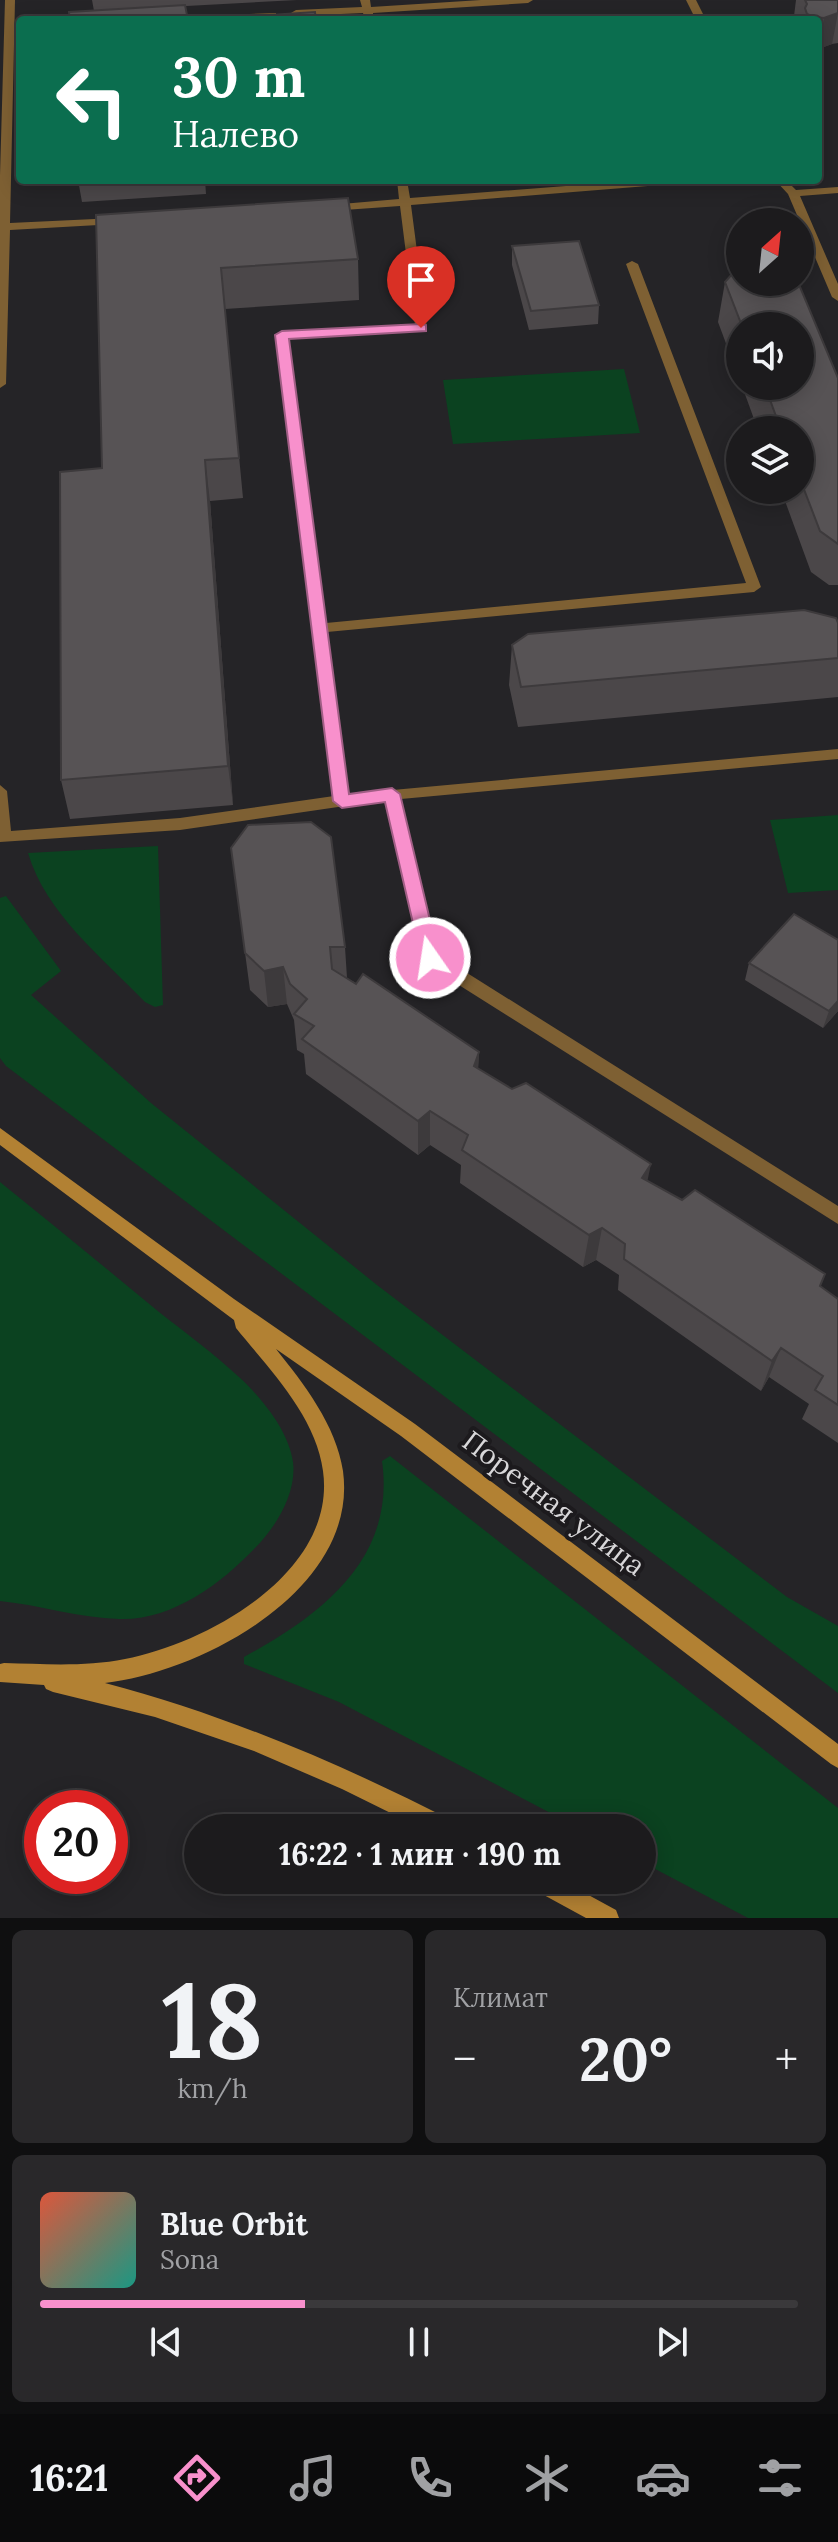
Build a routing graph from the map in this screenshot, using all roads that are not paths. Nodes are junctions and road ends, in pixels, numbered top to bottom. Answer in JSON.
{"nodes":[{"id":1,"x":10,"y":0,"type":"edge"},
{"id":2,"x":528,"y":0,"type":"edge"},
{"id":3,"x":367,"y":10,"type":"edge"},
{"id":4,"x":247,"y":16,"type":"edge"},
{"id":5,"x":15,"y":28,"type":"edge"},
{"id":6,"x":3,"y":143,"type":"edge"},
{"id":7,"x":403,"y":184,"type":"edge"},
{"id":8,"x":639,"y":184,"type":"edge"},
{"id":9,"x":784,"y":184,"type":"edge"},
{"id":10,"x":838,"y":190,"type":"edge"},
{"id":11,"x":793,"y":193,"type":"junction"},
{"id":12,"x":407,"y":204,"type":"junction"},
{"id":13,"x":320,"y":209,"type":"edge"},
{"id":14,"x":122,"y":220,"type":"edge"},
{"id":15,"x":5,"y":227,"type":"junction"},
{"id":16,"x":632,"y":264,"type":"dead end"},
{"id":17,"x":838,"y":297,"type":"edge"},
{"id":18,"x":0,"y":384,"type":"edge"},
{"id":19,"x":320,"y":628,"type":"junction"},
{"id":20,"x":838,"y":754,"type":"edge"},
{"id":21,"x":0,"y":791,"type":"edge"},
{"id":22,"x":392,"y":794,"type":"junction"},
{"id":23,"x":342,"y":801,"type":"junction"},
{"id":24,"x":0,"y":1125,"type":"edge"},
{"id":25,"x":7,"y":1138,"type":"edge"},
{"id":26,"x":838,"y":1216,"type":"edge"},
{"id":27,"x":228,"y":1305,"type":"junction"},
{"id":28,"x":2,"y":1672,"type":"edge"},
{"id":29,"x":838,"y":1757,"type":"edge"},
{"id":30,"x":414,"y":1814,"type":"edge"},
{"id":31,"x":564,"y":1894,"type":"edge"},
{"id":32,"x":608,"y":1918,"type":"edge"}],
"edges":[{"from":1,"to":5,"type":"lane"},
{"from":2,"to":3,"type":"lane"},
{"from":3,"to":4,"type":"lane"},
{"from":5,"to":6,"type":"lane"},
{"from":6,"to":15,"type":"lane"},
{"from":7,"to":12,"type":"lane"},
{"from":8,"to":12,"type":"lane"},
{"from":9,"to":11,"type":"lane"},
{"from":10,"to":11,"type":"lane"},
{"from":11,"to":17,"type":"lane"},
{"from":12,"to":13,"type":"lane"},
{"from":12,"to":19,"type":"lane"},
{"from":14,"to":15,"type":"lane"},
{"from":15,"to":18,"type":"lane"},
{"from":16,"to":19,"type":"lane"},
{"from":19,"to":23,"type":"lane"},
{"from":20,"to":22,"type":"lane"},
{"from":21,"to":23,"type":"lane"},
{"from":22,"to":23,"type":"lane"},
{"from":22,"to":26,"type":"lane"},
{"from":24,"to":25,"type":"main road","name":"Поречная улица"},
{"from":25,"to":27,"type":"main road","name":"Поречная улица"},
{"from":27,"to":28,"type":"main road","name":"Поречная улица"},
{"from":27,"to":29,"type":"main road","name":"Поречная улица"},
{"from":28,"to":30,"type":"main road","name":"Поречная улица"},
{"from":31,"to":32,"type":"main road"}]}
